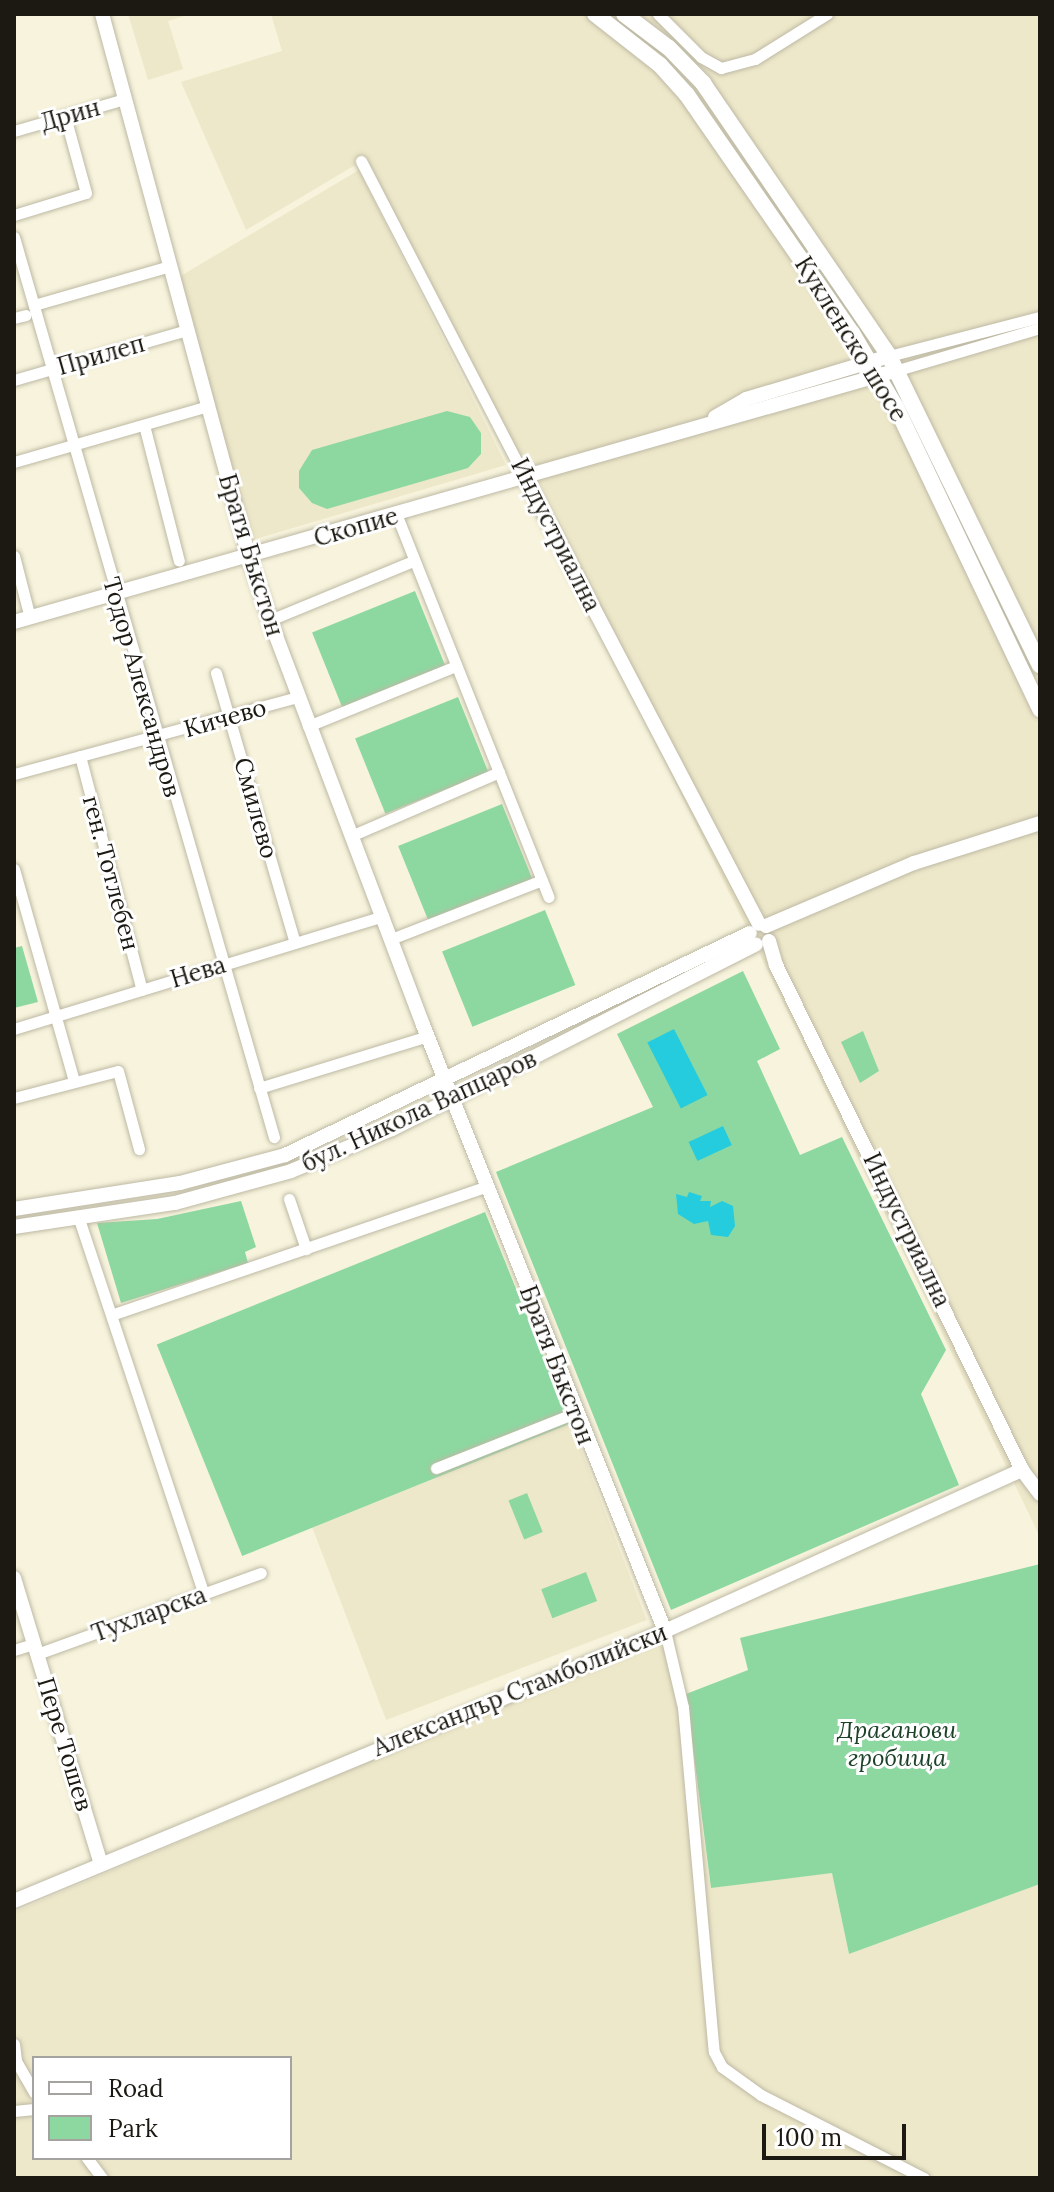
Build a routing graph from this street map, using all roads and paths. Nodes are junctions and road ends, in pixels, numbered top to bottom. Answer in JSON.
{"nodes":[{"id":1,"x":102,"y":14,"type":"edge"},
{"id":2,"x":595,"y":14,"type":"edge"},
{"id":3,"x":624,"y":14,"type":"edge"},
{"id":4,"x":658,"y":14,"type":"edge"},
{"id":5,"x":827,"y":14,"type":"edge"},
{"id":6,"x":125,"y":99,"type":"junction"},
{"id":7,"x":65,"y":116,"type":"junction"},
{"id":8,"x":14,"y":131,"type":"edge"},
{"id":9,"x":361,"y":161,"type":"dead end"},
{"id":10,"x":14,"y":215,"type":"edge"},
{"id":11,"x":14,"y":237,"type":"edge"},
{"id":12,"x":170,"y":266,"type":"junction"},
{"id":13,"x":34,"y":305,"type":"junction"},
{"id":14,"x":1040,"y":317,"type":"edge"},
{"id":15,"x":1040,"y":328,"type":"edge"},
{"id":16,"x":187,"y":330,"type":"junction"},
{"id":17,"x":1013,"y":331,"type":"junction"},
{"id":18,"x":869,"y":361,"type":"junction"},
{"id":19,"x":893,"y":363,"type":"junction"},
{"id":20,"x":52,"y":369,"type":"junction"},
{"id":21,"x":878,"y":376,"type":"junction"},
{"id":22,"x":14,"y":380,"type":"edge"},
{"id":23,"x":208,"y":406,"type":"junction"},
{"id":24,"x":144,"y":425,"type":"junction"},
{"id":25,"x":697,"y":428,"type":"junction"},
{"id":26,"x":74,"y":443,"type":"junction"},
{"id":27,"x":14,"y":462,"type":"edge"},
{"id":28,"x":526,"y":479,"type":"junction"},
{"id":29,"x":397,"y":516,"type":"junction"},
{"id":30,"x":14,"y":556,"type":"edge"},
{"id":31,"x":249,"y":557,"type":"junction"},
{"id":32,"x":179,"y":561,"type":"dead end"},
{"id":33,"x":413,"y":561,"type":"junction"},
{"id":34,"x":116,"y":594,"type":"junction"},
{"id":35,"x":30,"y":618,"type":"junction"},
{"id":36,"x":270,"y":620,"type":"junction"},
{"id":37,"x":14,"y":622,"type":"edge"},
{"id":38,"x":1040,"y":665,"type":"edge"},
{"id":39,"x":456,"y":666,"type":"junction"},
{"id":40,"x":216,"y":673,"type":"dead end"},
{"id":41,"x":297,"y":697,"type":"junction"},
{"id":42,"x":1040,"y":709,"type":"edge"},
{"id":43,"x":230,"y":718,"type":"junction"},
{"id":44,"x":308,"y":726,"type":"junction"},
{"id":45,"x":156,"y":738,"type":"junction"},
{"id":46,"x":80,"y":756,"type":"junction"},
{"id":47,"x":499,"y":772,"type":"junction"},
{"id":48,"x":14,"y":774,"type":"edge"},
{"id":49,"x":1040,"y":823,"type":"edge"},
{"id":50,"x":353,"y":835,"type":"junction"},
{"id":51,"x":14,"y":869,"type":"edge"},
{"id":52,"x":542,"y":880,"type":"junction"},
{"id":53,"x":549,"y":897,"type":"dead end"},
{"id":54,"x":383,"y":916,"type":"junction"},
{"id":55,"x":761,"y":934,"type":"junction"},
{"id":56,"x":391,"y":939,"type":"junction"},
{"id":57,"x":295,"y":943,"type":"junction"},
{"id":58,"x":222,"y":965,"type":"junction"},
{"id":59,"x":142,"y":990,"type":"junction"},
{"id":60,"x":55,"y":1016,"type":"junction"},
{"id":61,"x":14,"y":1029,"type":"edge"},
{"id":62,"x":428,"y":1036,"type":"junction"},
{"id":63,"x":446,"y":1080,"type":"junction"},
{"id":64,"x":74,"y":1081,"type":"junction"},
{"id":65,"x":259,"y":1088,"type":"junction"},
{"id":66,"x":14,"y":1098,"type":"edge"},
{"id":67,"x":454,"y":1098,"type":"junction"},
{"id":68,"x":274,"y":1137,"type":"dead end"},
{"id":69,"x":139,"y":1149,"type":"dead end"},
{"id":70,"x":488,"y":1186,"type":"junction"},
{"id":71,"x":289,"y":1199,"type":"dead end"},
{"id":72,"x":14,"y":1209,"type":"edge"},
{"id":73,"x":79,"y":1219,"type":"junction"},
{"id":74,"x":14,"y":1227,"type":"edge"},
{"id":75,"x":306,"y":1249,"type":"junction"},
{"id":76,"x":114,"y":1314,"type":"junction"},
{"id":77,"x":575,"y":1413,"type":"junction"},
{"id":78,"x":436,"y":1468,"type":"dead end"},
{"id":79,"x":1022,"y":1470,"type":"junction"},
{"id":80,"x":1040,"y":1494,"type":"edge"},
{"id":81,"x":261,"y":1573,"type":"dead end"},
{"id":82,"x":14,"y":1578,"type":"edge"},
{"id":83,"x":204,"y":1594,"type":"junction"},
{"id":84,"x":665,"y":1631,"type":"junction"},
{"id":85,"x":36,"y":1649,"type":"junction"},
{"id":86,"x":14,"y":1650,"type":"edge"},
{"id":87,"x":101,"y":1864,"type":"junction"},
{"id":88,"x":14,"y":1901,"type":"edge"},
{"id":89,"x":14,"y":2044,"type":"edge"},
{"id":90,"x":32,"y":2089,"type":"edge"},
{"id":91,"x":88,"y":2160,"type":"edge"},
{"id":92,"x":102,"y":2178,"type":"edge"},
{"id":93,"x":924,"y":2178,"type":"edge"}],
"edges":[{"from":1,"to":6,"type":"street","name":"Братя Бъкстон"},
{"from":2,"to":18,"type":"main road","name":"Кукленско шосе"},
{"from":3,"to":19,"type":"main road","name":"Кукленско шосе"},
{"from":4,"to":5,"type":"street"},
{"from":6,"to":7,"type":"street","name":"Дрин"},
{"from":6,"to":12,"type":"street","name":"Братя Бъкстон"},
{"from":7,"to":8,"type":"street","name":"Дрин"},
{"from":7,"to":10,"type":"street"},
{"from":9,"to":28,"type":"street","name":"Индустриална"},
{"from":11,"to":13,"type":"street","name":"Тодор Александров"},
{"from":12,"to":13,"type":"street"},
{"from":12,"to":16,"type":"street","name":"Братя Бъкстон"},
{"from":13,"to":20,"type":"street","name":"Тодор Александров"},
{"from":14,"to":17,"type":"street"},
{"from":15,"to":17,"type":"street"},
{"from":16,"to":20,"type":"street","name":"Прилеп"},
{"from":16,"to":23,"type":"street","name":"Братя Бъкстон"},
{"from":17,"to":19,"type":"street"},
{"from":18,"to":19,"type":"street","name":"Скопие"},
{"from":18,"to":21,"type":"main road","name":"Кукленско шосе"},
{"from":18,"to":25,"type":"street","name":"Скопие"},
{"from":19,"to":21,"type":"street","name":"Скопие"},
{"from":19,"to":38,"type":"main road","name":"Кукленско шосе"},
{"from":20,"to":22,"type":"street","name":"Прилеп"},
{"from":20,"to":26,"type":"street","name":"Тодор Александров"},
{"from":21,"to":25,"type":"street","name":"Скопие"},
{"from":21,"to":42,"type":"main road","name":"Кукленско шосе"},
{"from":23,"to":24,"type":"street"},
{"from":23,"to":31,"type":"street","name":"Братя Бъкстон"},
{"from":24,"to":26,"type":"street"},
{"from":24,"to":32,"type":"street"},
{"from":25,"to":28,"type":"street","name":"Скопие"},
{"from":26,"to":27,"type":"street"},
{"from":26,"to":34,"type":"street","name":"Тодор Александров"},
{"from":28,"to":29,"type":"street","name":"Скопие"},
{"from":28,"to":55,"type":"street","name":"Индустриална"},
{"from":29,"to":31,"type":"street","name":"Скопие"},
{"from":29,"to":33,"type":"street"},
{"from":30,"to":35,"type":"street"},
{"from":31,"to":34,"type":"street","name":"Скопие"},
{"from":31,"to":36,"type":"street","name":"Братя Бъкстон"},
{"from":33,"to":36,"type":"street"},
{"from":33,"to":39,"type":"street"},
{"from":34,"to":35,"type":"street","name":"Скопие"},
{"from":34,"to":45,"type":"street","name":"Тодор Александров"},
{"from":35,"to":37,"type":"street","name":"Скопие"},
{"from":36,"to":41,"type":"street","name":"Братя Бъкстон"},
{"from":39,"to":44,"type":"street"},
{"from":39,"to":47,"type":"street"},
{"from":40,"to":43,"type":"street","name":"Смилево"},
{"from":41,"to":43,"type":"street","name":"Кичево"},
{"from":41,"to":44,"type":"street","name":"Братя Бъкстон"},
{"from":43,"to":45,"type":"street","name":"Кичево"},
{"from":43,"to":57,"type":"street","name":"Смилево"},
{"from":44,"to":50,"type":"street","name":"Братя Бъкстон"},
{"from":45,"to":46,"type":"street","name":"Кичево"},
{"from":45,"to":58,"type":"street","name":"Тодор Александров"},
{"from":46,"to":48,"type":"street","name":"Кичево"},
{"from":46,"to":59,"type":"street","name":"ген. Тотлебен"},
{"from":47,"to":50,"type":"street"},
{"from":47,"to":52,"type":"street"},
{"from":49,"to":55,"type":"street","name":"бул. Никола Вапцаров"},
{"from":50,"to":54,"type":"street","name":"Братя Бъкстон"},
{"from":51,"to":60,"type":"street"},
{"from":52,"to":53,"type":"street"},
{"from":52,"to":56,"type":"street"},
{"from":54,"to":56,"type":"street","name":"Братя Бъкстон"},
{"from":54,"to":57,"type":"street","name":"Нева"},
{"from":55,"to":63,"type":"street","name":"бул. Никола Вапцаров"},
{"from":55,"to":67,"type":"street","name":"бул. Никола Вапцаров"},
{"from":55,"to":79,"type":"street","name":"Индустриална"},
{"from":56,"to":62,"type":"street","name":"Братя Бъкстон"},
{"from":57,"to":58,"type":"street","name":"Нева"},
{"from":58,"to":59,"type":"street","name":"Нева"},
{"from":58,"to":65,"type":"street","name":"Тодор Александров"},
{"from":59,"to":60,"type":"street","name":"Нева"},
{"from":60,"to":61,"type":"street","name":"Нева"},
{"from":60,"to":64,"type":"street"},
{"from":62,"to":63,"type":"street","name":"Братя Бъкстон"},
{"from":62,"to":65,"type":"street"},
{"from":63,"to":67,"type":"street","name":"Братя Бъкстон"},
{"from":63,"to":72,"type":"street","name":"бул. Никола Вапцаров"},
{"from":64,"to":66,"type":"street"},
{"from":64,"to":69,"type":"street"},
{"from":65,"to":68,"type":"street","name":"Тодор Александров"},
{"from":67,"to":70,"type":"street","name":"Братя Бъкстон"},
{"from":67,"to":73,"type":"street","name":"бул. Никола Вапцаров"},
{"from":70,"to":75,"type":"street"},
{"from":70,"to":77,"type":"street","name":"Братя Бъкстон"},
{"from":71,"to":75,"type":"street"},
{"from":73,"to":74,"type":"street","name":"бул. Никола Вапцаров"},
{"from":73,"to":76,"type":"street"},
{"from":75,"to":76,"type":"street"},
{"from":76,"to":83,"type":"street"},
{"from":77,"to":78,"type":"street"},
{"from":77,"to":84,"type":"street","name":"Братя Бъкстон"},
{"from":79,"to":80,"type":"street","name":"Индустриална"},
{"from":79,"to":84,"type":"street","name":"Александър Стамболийски"},
{"from":81,"to":83,"type":"street","name":"Тухларска"},
{"from":82,"to":85,"type":"street","name":"Пере Тошев"},
{"from":83,"to":85,"type":"street","name":"Тухларска"},
{"from":84,"to":87,"type":"street","name":"Александър Стамболийски"},
{"from":84,"to":93,"type":"street"},
{"from":85,"to":86,"type":"street","name":"Тухларска"},
{"from":85,"to":87,"type":"street","name":"Пере Тошев"},
{"from":87,"to":88,"type":"street","name":"Александър Стамболийски"},
{"from":89,"to":90,"type":"street"},
{"from":91,"to":92,"type":"street"}]}
